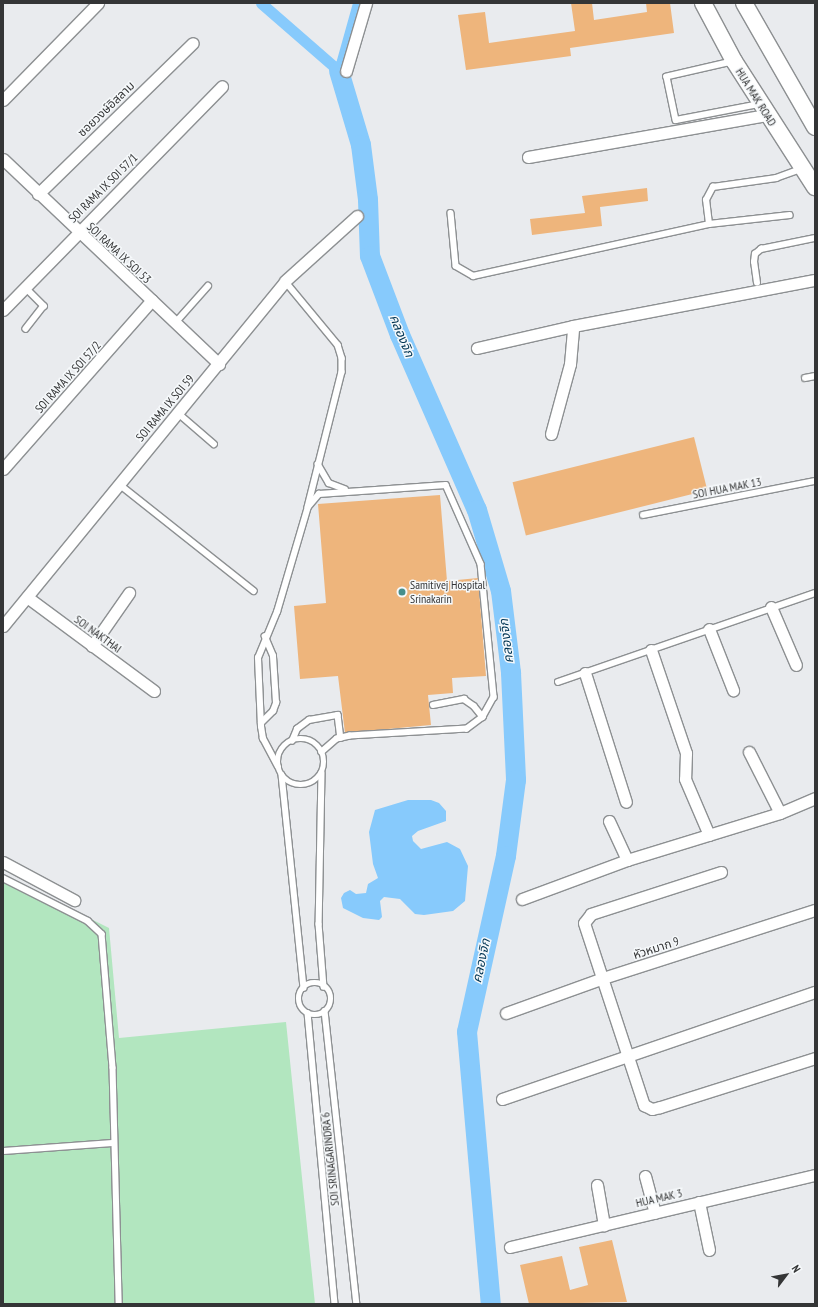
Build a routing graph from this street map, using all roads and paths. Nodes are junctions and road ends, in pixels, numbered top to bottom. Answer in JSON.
{"nodes":[{"id":1,"x":98,"y":3,"type":"edge"},
{"id":2,"x":366,"y":3,"type":"edge"},
{"id":3,"x":703,"y":3,"type":"edge"},
{"id":4,"x":744,"y":3,"type":"edge"},
{"id":5,"x":193,"y":43,"type":"dead end"},
{"id":6,"x":734,"y":61,"type":"junction"},
{"id":7,"x":346,"y":71,"type":"dead end"},
{"id":8,"x":222,"y":86,"type":"dead end"},
{"id":9,"x":3,"y":100,"type":"edge"},
{"id":10,"x":763,"y":109,"type":"junction"},
{"id":11,"x":815,"y":125,"type":"edge"},
{"id":12,"x":528,"y":157,"type":"dead end"},
{"id":13,"x":3,"y":159,"type":"edge"},
{"id":14,"x":802,"y":168,"type":"junction"},
{"id":15,"x":814,"y":187,"type":"edge"},
{"id":16,"x":38,"y":194,"type":"junction"},
{"id":17,"x":451,"y":213,"type":"dead end"},
{"id":18,"x":790,"y":215,"type":"dead end"},
{"id":19,"x":357,"y":216,"type":"dead end"},
{"id":20,"x":709,"y":224,"type":"junction"},
{"id":21,"x":78,"y":232,"type":"junction"},
{"id":22,"x":815,"y":238,"type":"edge"},
{"id":23,"x":815,"y":280,"type":"edge"},
{"id":24,"x":285,"y":281,"type":"junction"},
{"id":25,"x":757,"y":283,"type":"dead end"},
{"id":26,"x":208,"y":286,"type":"dead end"},
{"id":27,"x":25,"y":287,"type":"junction"},
{"id":28,"x":152,"y":300,"type":"junction"},
{"id":29,"x":3,"y":310,"type":"edge"},
{"id":30,"x":176,"y":322,"type":"junction"},
{"id":31,"x":573,"y":326,"type":"junction"},
{"id":32,"x":26,"y":329,"type":"dead end"},
{"id":33,"x":477,"y":348,"type":"dead end"},
{"id":34,"x":219,"y":364,"type":"junction"},
{"id":35,"x":815,"y":376,"type":"edge"},
{"id":36,"x":805,"y":378,"type":"dead end"},
{"id":37,"x":177,"y":412,"type":"junction"},
{"id":38,"x":551,"y":434,"type":"dead end"},
{"id":39,"x":214,"y":444,"type":"dead end"},
{"id":40,"x":318,"y":464,"type":"junction"},
{"id":41,"x":3,"y":469,"type":"edge"},
{"id":42,"x":815,"y":481,"type":"edge"},
{"id":43,"x":118,"y":484,"type":"junction"},
{"id":44,"x":349,"y":490,"type":"junction"},
{"id":45,"x":308,"y":507,"type":"junction"},
{"id":46,"x":643,"y":515,"type":"dead end"},
{"id":47,"x":254,"y":591,"type":"dead end"},
{"id":48,"x":129,"y":593,"type":"dead end"},
{"id":49,"x":815,"y":593,"type":"edge"},
{"id":50,"x":27,"y":597,"type":"junction"},
{"id":51,"x":771,"y":606,"type":"junction"},
{"id":52,"x":3,"y":626,"type":"edge"},
{"id":53,"x":709,"y":630,"type":"junction"},
{"id":54,"x":265,"y":636,"type":"junction"},
{"id":55,"x":92,"y":646,"type":"junction"},
{"id":56,"x":650,"y":650,"type":"junction"},
{"id":57,"x":796,"y":665,"type":"dead end"},
{"id":58,"x":585,"y":673,"type":"junction"},
{"id":59,"x":558,"y":682,"type":"dead end"},
{"id":60,"x":733,"y":690,"type":"dead end"},
{"id":61,"x":154,"y":691,"type":"dead end"},
{"id":62,"x":433,"y":705,"type":"dead end"},
{"id":63,"x":483,"y":717,"type":"junction"},
{"id":64,"x":261,"y":723,"type":"junction"},
{"id":65,"x":341,"y":738,"type":"junction"},
{"id":66,"x":292,"y":741,"type":"junction"},
{"id":67,"x":322,"y":752,"type":"junction"},
{"id":68,"x":749,"y":752,"type":"dead end"},
{"id":69,"x":278,"y":766,"type":"junction"},
{"id":70,"x":322,"y":773,"type":"junction"},
{"id":71,"x":282,"y":775,"type":"junction"},
{"id":72,"x":815,"y":798,"type":"edge"},
{"id":73,"x":626,"y":802,"type":"dead end"},
{"id":74,"x":780,"y":813,"type":"junction"},
{"id":75,"x":609,"y":822,"type":"dead end"},
{"id":76,"x":709,"y":835,"type":"junction"},
{"id":77,"x":627,"y":860,"type":"junction"},
{"id":78,"x":3,"y":862,"type":"edge"},
{"id":79,"x":721,"y":872,"type":"dead end"},
{"id":80,"x":3,"y":878,"type":"edge"},
{"id":81,"x":522,"y":899,"type":"dead end"},
{"id":82,"x":74,"y":900,"type":"dead end"},
{"id":83,"x":815,"y":910,"type":"edge"},
{"id":84,"x":603,"y":978,"type":"junction"},
{"id":85,"x":324,"y":987,"type":"junction"},
{"id":86,"x":304,"y":988,"type":"junction"},
{"id":87,"x":815,"y":992,"type":"edge"},
{"id":88,"x":325,"y":1011,"type":"junction"},
{"id":89,"x":506,"y":1013,"type":"dead end"},
{"id":90,"x":308,"y":1014,"type":"junction"},
{"id":91,"x":627,"y":1057,"type":"junction"},
{"id":92,"x":815,"y":1058,"type":"edge"},
{"id":93,"x":502,"y":1099,"type":"dead end"},
{"id":94,"x":113,"y":1143,"type":"junction"},
{"id":95,"x":3,"y":1151,"type":"edge"},
{"id":96,"x":815,"y":1175,"type":"edge"},
{"id":97,"x":645,"y":1176,"type":"dead end"},
{"id":98,"x":597,"y":1185,"type":"dead end"},
{"id":99,"x":699,"y":1202,"type":"junction"},
{"id":100,"x":655,"y":1213,"type":"junction"},
{"id":101,"x":604,"y":1225,"type":"junction"},
{"id":102,"x":510,"y":1247,"type":"dead end"},
{"id":103,"x":709,"y":1250,"type":"dead end"},
{"id":104,"x":119,"y":1304,"type":"edge"},
{"id":105,"x":335,"y":1304,"type":"edge"},
{"id":106,"x":357,"y":1304,"type":"edge"}],
"edges":[{"from":1,"to":9,"type":"street"},
{"from":2,"to":7,"type":"street"},
{"from":3,"to":6,"type":"main road","name":"HUA MAK ROAD"},
{"from":4,"to":11,"type":"main road"},
{"from":5,"to":16,"type":"street","name":"ซอยวงษ์อิสลาม"},
{"from":6,"to":10,"type":"main road","name":"HUA MAK ROAD"},
{"from":6,"to":10,"type":"lane"},
{"from":8,"to":21,"type":"street","name":"SOI RAMA IX SOI 57/1"},
{"from":10,"to":12,"type":"street"},
{"from":10,"to":14,"type":"main road","name":"HUA MAK ROAD"},
{"from":13,"to":16,"type":"street","name":"SOI RAMA IX SOI 53"},
{"from":14,"to":15,"type":"main road","name":"HUA MAK ROAD"},
{"from":14,"to":20,"type":"lane"},
{"from":16,"to":21,"type":"street","name":"SOI RAMA IX SOI 53"},
{"from":17,"to":20,"type":"lane"},
{"from":18,"to":20,"type":"lane"},
{"from":19,"to":24,"type":"street","name":"SOI RAMA IX SOI 59"},
{"from":21,"to":27,"type":"street","name":"SOI RAMA IX SOI 57/1"},
{"from":21,"to":28,"type":"street","name":"SOI RAMA IX SOI 53"},
{"from":22,"to":25,"type":"lane"},
{"from":23,"to":31,"type":"street"},
{"from":24,"to":34,"type":"street","name":"SOI RAMA IX SOI 59"},
{"from":24,"to":40,"type":"lane"},
{"from":26,"to":30,"type":"lane"},
{"from":27,"to":29,"type":"street","name":"SOI RAMA IX SOI 57/1"},
{"from":27,"to":32,"type":"lane"},
{"from":28,"to":30,"type":"street","name":"SOI RAMA IX SOI 53"},
{"from":28,"to":41,"type":"street","name":"SOI RAMA IX SOI 57/2"},
{"from":30,"to":34,"type":"street","name":"SOI RAMA IX SOI 53"},
{"from":31,"to":33,"type":"street"},
{"from":31,"to":38,"type":"street"},
{"from":34,"to":37,"type":"street","name":"SOI RAMA IX SOI 59"},
{"from":35,"to":36,"type":"lane"},
{"from":37,"to":39,"type":"lane"},
{"from":37,"to":43,"type":"street","name":"SOI RAMA IX SOI 59"},
{"from":40,"to":44,"type":"lane"},
{"from":40,"to":45,"type":"lane"},
{"from":42,"to":46,"type":"lane","name":"SOI HUA MAK 13"},
{"from":43,"to":47,"type":"lane"},
{"from":43,"to":50,"type":"street","name":"SOI RAMA IX SOI 59"},
{"from":44,"to":45,"type":"lane"},
{"from":44,"to":63,"type":"lane"},
{"from":45,"to":54,"type":"lane"},
{"from":48,"to":55,"type":"street"},
{"from":49,"to":51,"type":"lane"},
{"from":50,"to":52,"type":"street","name":"SOI RAMA IX SOI 59"},
{"from":50,"to":55,"type":"street","name":"SOI NAKTHAI"},
{"from":51,"to":53,"type":"lane"},
{"from":51,"to":57,"type":"street"},
{"from":53,"to":56,"type":"lane"},
{"from":53,"to":60,"type":"street"},
{"from":54,"to":64,"type":"lane"},
{"from":54,"to":64,"type":"lane"},
{"from":55,"to":61,"type":"street","name":"SOI NAKTHAI"},
{"from":56,"to":58,"type":"lane"},
{"from":56,"to":76,"type":"street"},
{"from":58,"to":59,"type":"lane"},
{"from":58,"to":73,"type":"street"},
{"from":62,"to":63,"type":"lane"},
{"from":63,"to":65,"type":"lane"},
{"from":64,"to":69,"type":"lane"},
{"from":65,"to":66,"type":"lane"},
{"from":65,"to":67,"type":"lane"},
{"from":66,"to":67,"type":"lane"},
{"from":66,"to":69,"type":"lane"},
{"from":67,"to":70,"type":"lane"},
{"from":68,"to":74,"type":"street"},
{"from":69,"to":71,"type":"lane"},
{"from":70,"to":71,"type":"lane"},
{"from":70,"to":85,"type":"lane"},
{"from":71,"to":86,"type":"lane"},
{"from":72,"to":74,"type":"street"},
{"from":74,"to":76,"type":"street"},
{"from":75,"to":77,"type":"street"},
{"from":76,"to":77,"type":"street"},
{"from":77,"to":81,"type":"street"},
{"from":78,"to":82,"type":"street"},
{"from":79,"to":84,"type":"street"},
{"from":80,"to":94,"type":"lane"},
{"from":83,"to":84,"type":"street","name":"หัวหมาก 9"},
{"from":84,"to":89,"type":"street","name":"หัวหมาก 9"},
{"from":84,"to":91,"type":"street"},
{"from":85,"to":86,"type":"lane"},
{"from":85,"to":88,"type":"lane","name":"SOI SRINAGARINDRA 6"},
{"from":86,"to":90,"type":"lane","name":"SOI SRINAGARINDRA 6"},
{"from":87,"to":91,"type":"street"},
{"from":88,"to":90,"type":"lane"},
{"from":88,"to":106,"type":"lane","name":"SOI SRINAGARINDRA 6"},
{"from":90,"to":105,"type":"lane","name":"SOI SRINAGARINDRA 6"},
{"from":91,"to":92,"type":"street"},
{"from":91,"to":93,"type":"street"},
{"from":94,"to":95,"type":"lane"},
{"from":94,"to":104,"type":"lane"},
{"from":96,"to":99,"type":"street","name":"HUA MAK 3"},
{"from":97,"to":100,"type":"street"},
{"from":98,"to":101,"type":"street"},
{"from":99,"to":100,"type":"street","name":"HUA MAK 3"},
{"from":99,"to":103,"type":"street"},
{"from":100,"to":101,"type":"street","name":"HUA MAK 3"},
{"from":101,"to":102,"type":"street","name":"HUA MAK 3"}]}
